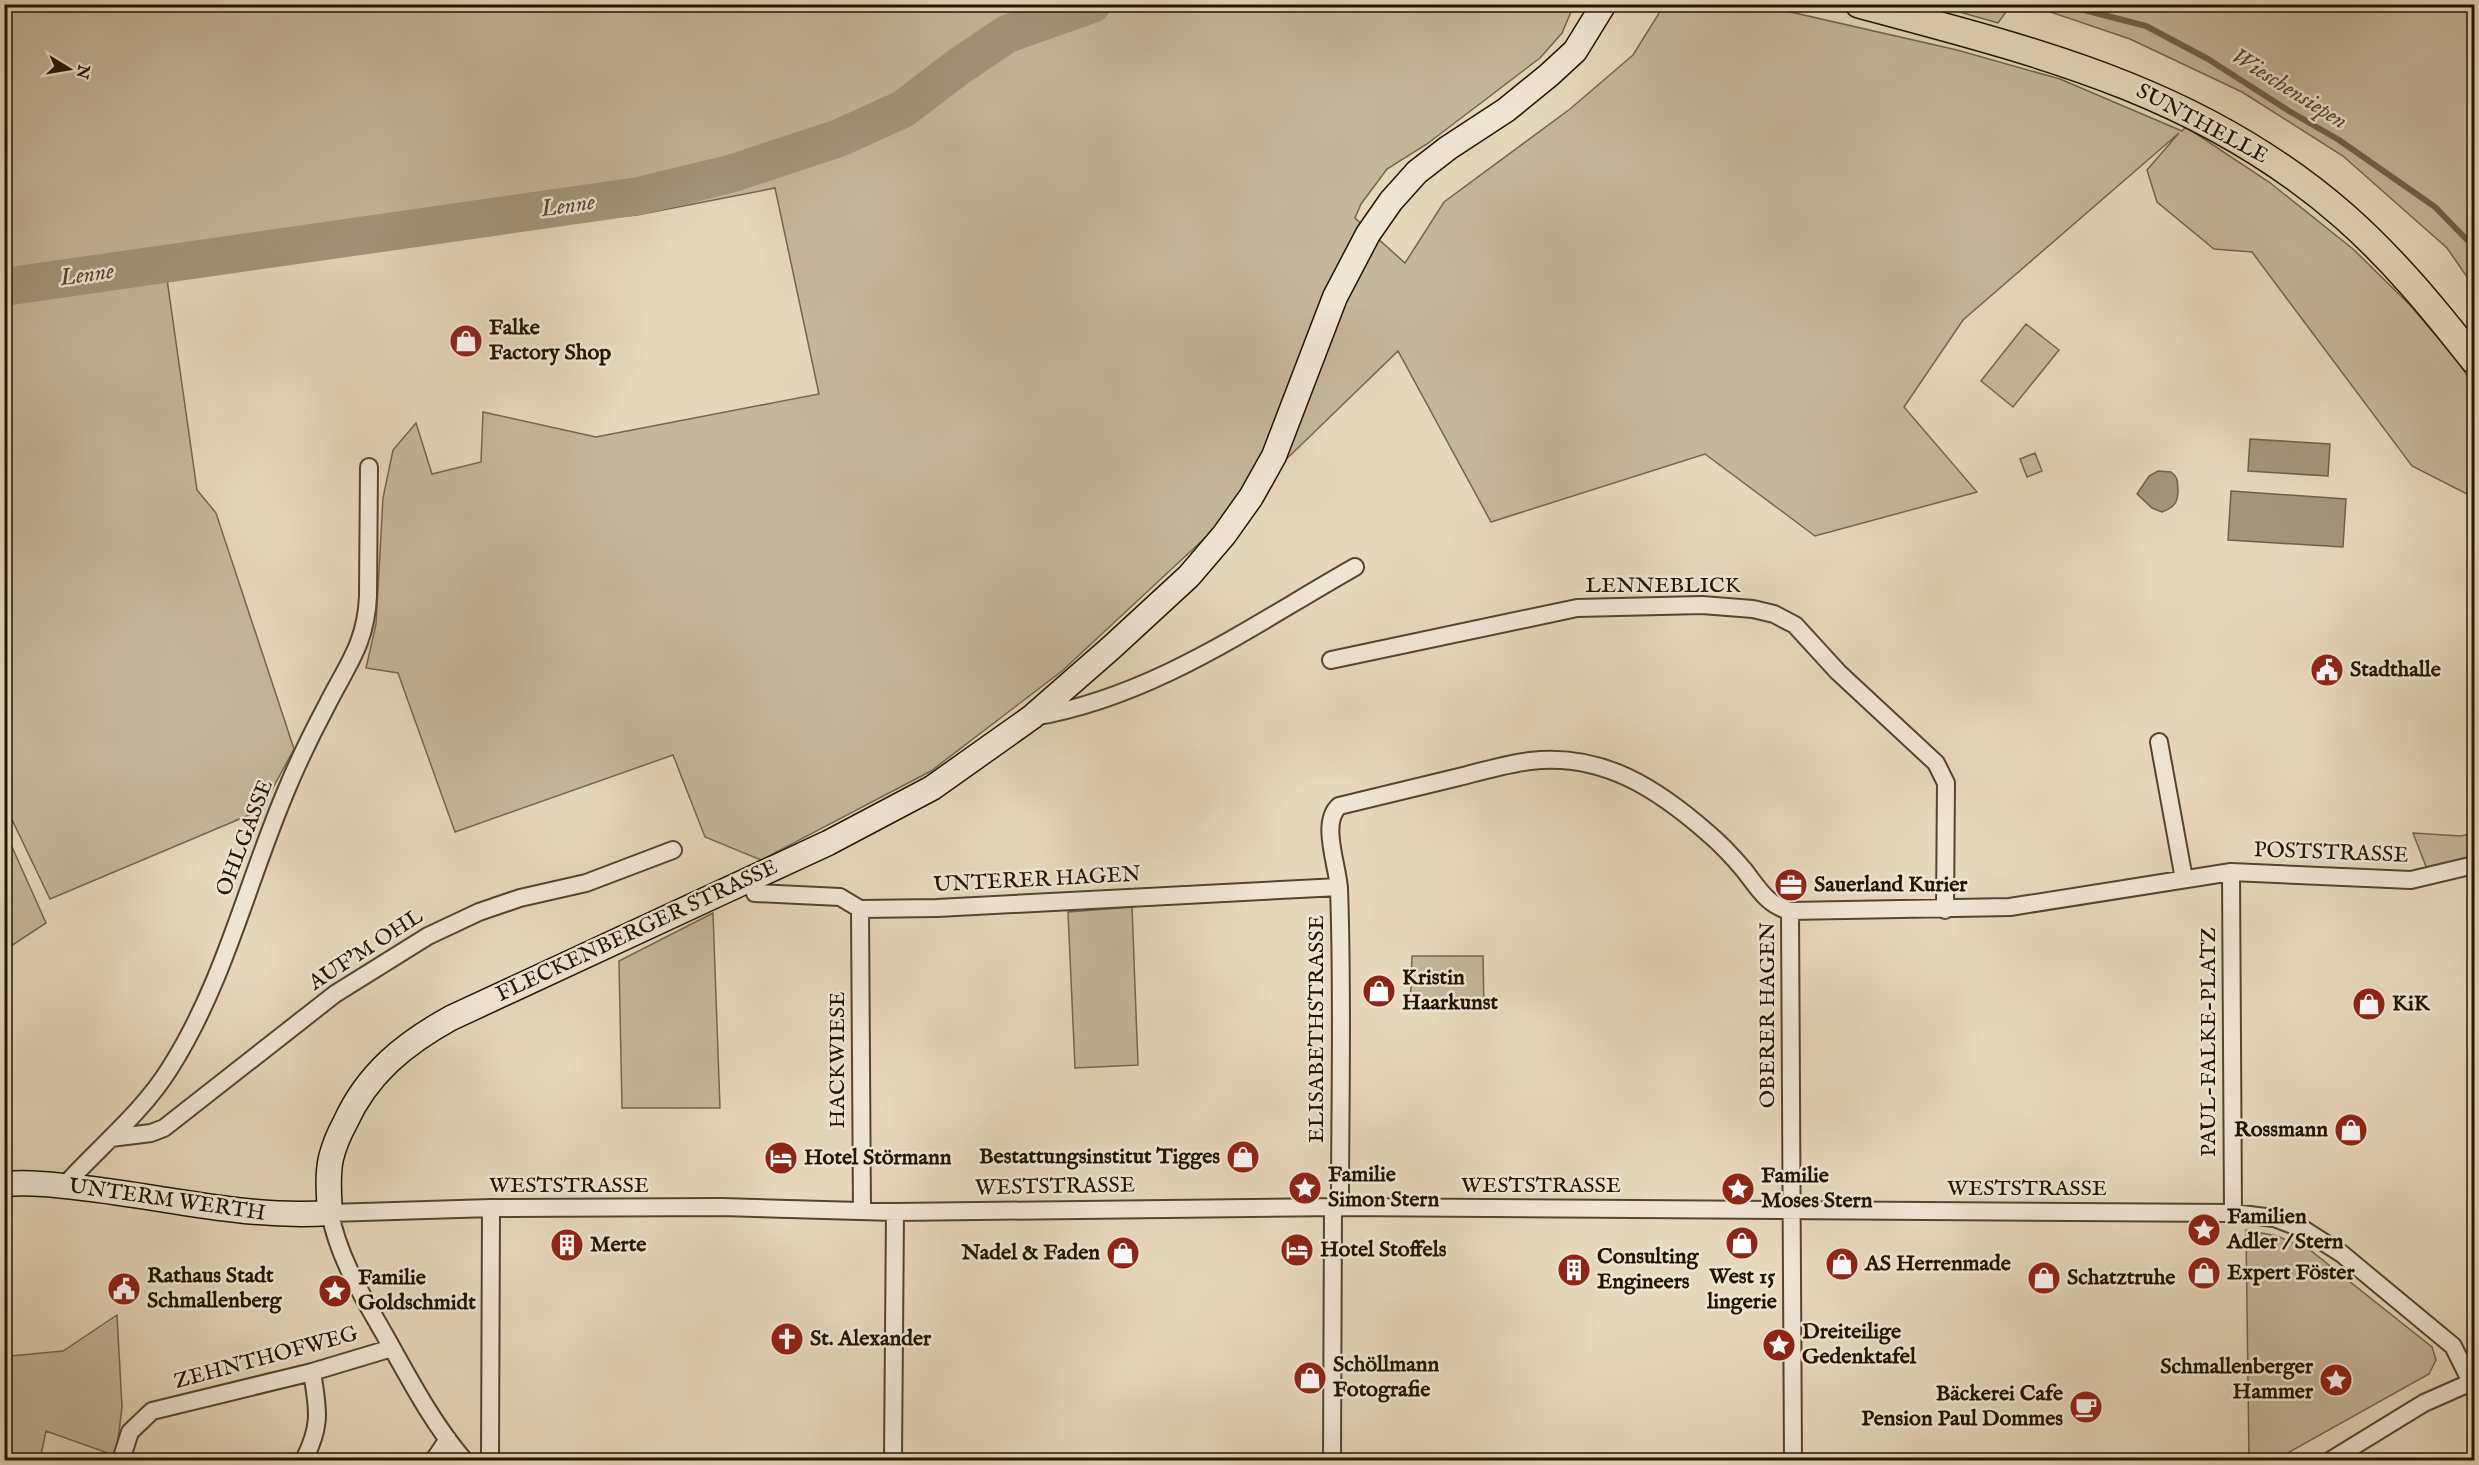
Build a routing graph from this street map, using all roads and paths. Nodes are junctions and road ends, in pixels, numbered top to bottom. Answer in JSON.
{"nodes":[{"id":1,"x":1604,"y":4,"type":"edge"},
{"id":2,"x":1859,"y":4,"type":"edge"},
{"id":3,"x":2475,"y":360,"type":"edge"},
{"id":4,"x":369,"y":467,"type":"dead end"},
{"id":5,"x":1355,"y":567,"type":"dead end"},
{"id":6,"x":1331,"y":660,"type":"dead end"},
{"id":7,"x":1032,"y":717,"type":"junction"},
{"id":8,"x":2160,"y":742,"type":"dead end"},
{"id":9,"x":673,"y":850,"type":"dead end"},
{"id":10,"x":2475,"y":865,"type":"edge"},
{"id":11,"x":2231,"y":872,"type":"junction"},
{"id":12,"x":749,"y":879,"type":"junction"},
{"id":13,"x":2184,"y":879,"type":"junction"},
{"id":14,"x":1339,"y":887,"type":"junction"},
{"id":15,"x":860,"y":909,"type":"junction"},
{"id":16,"x":1945,"y":910,"type":"junction"},
{"id":17,"x":1790,"y":911,"type":"junction"},
{"id":18,"x":111,"y":1138,"type":"junction"},
{"id":19,"x":4,"y":1184,"type":"edge"},
{"id":20,"x":64,"y":1186,"type":"junction"},
{"id":21,"x":1336,"y":1207,"type":"junction"},
{"id":22,"x":491,"y":1208,"type":"junction"},
{"id":23,"x":1791,"y":1210,"type":"junction"},
{"id":24,"x":862,"y":1211,"type":"junction"},
{"id":25,"x":895,"y":1212,"type":"junction"},
{"id":26,"x":330,"y":1213,"type":"junction"},
{"id":27,"x":2233,"y":1213,"type":"junction"},
{"id":28,"x":392,"y":1348,"type":"junction"},
{"id":29,"x":312,"y":1372,"type":"junction"},
{"id":30,"x":2473,"y":1382,"type":"edge"},
{"id":31,"x":448,"y":1439,"type":"junction"},
{"id":32,"x":121,"y":1461,"type":"edge"},
{"id":33,"x":304,"y":1461,"type":"edge"},
{"id":34,"x":434,"y":1461,"type":"edge"},
{"id":35,"x":464,"y":1461,"type":"edge"},
{"id":36,"x":490,"y":1461,"type":"edge"},
{"id":37,"x":893,"y":1461,"type":"edge"},
{"id":38,"x":1332,"y":1461,"type":"edge"},
{"id":39,"x":1793,"y":1461,"type":"edge"},
{"id":40,"x":2331,"y":1461,"type":"edge"}],
"edges":[{"from":1,"to":7,"type":"street","name":"FLECKENBERGER STRASSE"},
{"from":2,"to":3,"type":"main road","name":"SUNTHELLE"},
{"from":4,"to":18,"type":"street","name":"OHLGASSE"},
{"from":5,"to":7,"type":"street","name":"FLECKENBERGER STRASSE"},
{"from":6,"to":16,"type":"street","name":"LENNEBLICK"},
{"from":7,"to":12,"type":"street","name":"FLECKENBERGER STRASSE"},
{"from":8,"to":13,"type":"street"},
{"from":9,"to":18,"type":"street","name":"AUF'M OHL"},
{"from":10,"to":11,"type":"street","name":"POSTSTRASSE"},
{"from":11,"to":13,"type":"street","name":"POSTSTRASSE"},
{"from":11,"to":27,"type":"street","name":"PAUL-FALKE-PLATZ"},
{"from":12,"to":15,"type":"street","name":"UNTERER HAGEN"},
{"from":12,"to":26,"type":"street","name":"FLECKENBERGER STRASSE"},
{"from":13,"to":16,"type":"street","name":"POSTSTRASSE"},
{"from":14,"to":15,"type":"street","name":"UNTERER HAGEN"},
{"from":14,"to":17,"type":"street","name":"OBERER HAGEN"},
{"from":14,"to":21,"type":"street","name":"ELISABETHSTRASSE"},
{"from":15,"to":24,"type":"street","name":"HACKWIESE"},
{"from":16,"to":17,"type":"street","name":"POSTSTRASSE"},
{"from":17,"to":23,"type":"street","name":"OBERER HAGEN"},
{"from":18,"to":20,"type":"street","name":"OHLGASSE"},
{"from":19,"to":20,"type":"street","name":"UNTERM WERTH"},
{"from":20,"to":26,"type":"street","name":"UNTERM WERTH"},
{"from":21,"to":23,"type":"street","name":"WESTSTRASSE"},
{"from":21,"to":25,"type":"street","name":"WESTSTRASSE"},
{"from":21,"to":38,"type":"street","name":"ELISABETHSTRASSE"},
{"from":22,"to":24,"type":"street","name":"WESTSTRASSE"},
{"from":22,"to":26,"type":"street","name":"WESTSTRASSE"},
{"from":22,"to":36,"type":"street"},
{"from":23,"to":27,"type":"street","name":"WESTSTRASSE"},
{"from":23,"to":39,"type":"street","name":"OBERER HAGEN"},
{"from":24,"to":25,"type":"street","name":"WESTSTRASSE"},
{"from":25,"to":37,"type":"street"},
{"from":26,"to":28,"type":"street"},
{"from":27,"to":30,"type":"street","name":"WESTSTRASSE"},
{"from":28,"to":29,"type":"street","name":"ZEHNTHOFWEG"},
{"from":28,"to":31,"type":"street"},
{"from":29,"to":32,"type":"street","name":"ZEHNTHOFWEG"},
{"from":29,"to":33,"type":"street"},
{"from":30,"to":40,"type":"street"},
{"from":31,"to":34,"type":"street"},
{"from":31,"to":35,"type":"street"}]}
